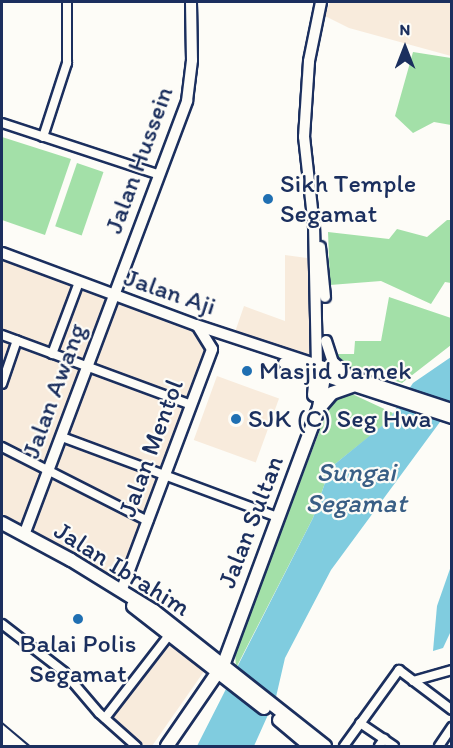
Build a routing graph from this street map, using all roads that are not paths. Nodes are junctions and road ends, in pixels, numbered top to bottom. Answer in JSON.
{"nodes":[{"id":1,"x":67,"y":2,"type":"edge"},
{"id":2,"x":191,"y":2,"type":"edge"},
{"id":3,"x":321,"y":2,"type":"edge"},
{"id":4,"x":2,"y":123,"type":"edge"},
{"id":5,"x":43,"y":136,"type":"junction"},
{"id":6,"x":159,"y":175,"type":"junction"},
{"id":7,"x":315,"y":235,"type":"junction"},
{"id":8,"x":2,"y":253,"type":"edge"},
{"id":9,"x":79,"y":282,"type":"junction"},
{"id":10,"x":113,"y":296,"type":"junction"},
{"id":11,"x":196,"y":325,"type":"junction"},
{"id":12,"x":2,"y":335,"type":"edge"},
{"id":13,"x":17,"y":340,"type":"junction"},
{"id":14,"x":326,"y":341,"type":"junction"},
{"id":15,"x":212,"y":349,"type":"junction"},
{"id":16,"x":52,"y":354,"type":"junction"},
{"id":17,"x":87,"y":366,"type":"junction"},
{"id":18,"x":321,"y":372,"type":"junction"},
{"id":19,"x":354,"y":383,"type":"junction"},
{"id":20,"x":2,"y":384,"type":"edge"},
{"id":21,"x":388,"y":394,"type":"junction"},
{"id":22,"x":191,"y":405,"type":"junction"},
{"id":23,"x":319,"y":408,"type":"junction"},
{"id":24,"x":452,"y":409,"type":"edge"},
{"id":25,"x":452,"y":418,"type":"edge"},
{"id":26,"x":313,"y":420,"type":"junction"},
{"id":27,"x":62,"y":437,"type":"junction"},
{"id":28,"x":2,"y":447,"type":"edge"},
{"id":29,"x":50,"y":470,"type":"junction"},
{"id":30,"x":165,"y":476,"type":"junction"},
{"id":31,"x":277,"y":517,"type":"junction"},
{"id":32,"x":148,"y":521,"type":"junction"},
{"id":33,"x":2,"y":523,"type":"edge"},
{"id":34,"x":2,"y":531,"type":"edge"},
{"id":35,"x":24,"y":535,"type":"junction"},
{"id":36,"x":122,"y":589,"type":"junction"},
{"id":37,"x":2,"y":624,"type":"edge"},
{"id":38,"x":170,"y":634,"type":"junction"},
{"id":39,"x":222,"y":667,"type":"junction"},
{"id":40,"x":452,"y":670,"type":"edge"},
{"id":41,"x":413,"y":681,"type":"junction"},
{"id":42,"x":452,"y":710,"type":"edge"},
{"id":43,"x":105,"y":718,"type":"junction"},
{"id":44,"x":289,"y":723,"type":"junction"},
{"id":45,"x":360,"y":723,"type":"junction"},
{"id":46,"x":452,"y":727,"type":"edge"},
{"id":47,"x":381,"y":743,"type":"edge"},
{"id":48,"x":136,"y":747,"type":"edge"},
{"id":49,"x":157,"y":747,"type":"edge"},
{"id":50,"x":166,"y":747,"type":"edge"},
{"id":51,"x":310,"y":747,"type":"edge"},
{"id":52,"x":325,"y":747,"type":"edge"},
{"id":53,"x":344,"y":747,"type":"edge"},
{"id":54,"x":394,"y":747,"type":"edge"},
{"id":55,"x":439,"y":747,"type":"edge"}],
"edges":[{"from":1,"to":5,"type":"street"},
{"from":2,"to":6,"type":"main road","name":"Jalan Hussein"},
{"from":3,"to":7,"type":"main road"},
{"from":4,"to":5,"type":"street"},
{"from":5,"to":6,"type":"street"},
{"from":6,"to":10,"type":"main road","name":"Jalan Hussein"},
{"from":7,"to":14,"type":"main road"},
{"from":7,"to":18,"type":"main road"},
{"from":8,"to":9,"type":"main road","name":"Jalan Aji"},
{"from":9,"to":10,"type":"main road","name":"Jalan Aji"},
{"from":9,"to":16,"type":"street"},
{"from":10,"to":11,"type":"main road","name":"Jalan Aji"},
{"from":10,"to":17,"type":"main road","name":"Jalan Awang"},
{"from":11,"to":15,"type":"main road"},
{"from":11,"to":18,"type":"main road","name":"Jalan Aji"},
{"from":12,"to":13,"type":"street"},
{"from":13,"to":16,"type":"street"},
{"from":13,"to":20,"type":"street"},
{"from":14,"to":18,"type":"main road"},
{"from":14,"to":19,"type":"main road"},
{"from":15,"to":18,"type":"main road","name":"Jalan Aji"},
{"from":15,"to":22,"type":"main road","name":"Jalan Mentol"},
{"from":16,"to":17,"type":"street"},
{"from":17,"to":22,"type":"street"},
{"from":17,"to":27,"type":"main road","name":"Jalan Awang"},
{"from":18,"to":19,"type":"main road"},
{"from":18,"to":23,"type":"highway","name":"Jalan Sultan"},
{"from":18,"to":26,"type":"highway","name":"Jalan Sultan"},
{"from":19,"to":21,"type":"main road"},
{"from":19,"to":23,"type":"highway"},
{"from":21,"to":24,"type":"main road"},
{"from":21,"to":25,"type":"main road"},
{"from":22,"to":30,"type":"main road","name":"Jalan Mentol"},
{"from":23,"to":26,"type":"highway","name":"Jalan Sultan"},
{"from":26,"to":31,"type":"highway","name":"Jalan Sultan"},
{"from":27,"to":29,"type":"main road","name":"Jalan Awang"},
{"from":27,"to":30,"type":"street"},
{"from":28,"to":29,"type":"street"},
{"from":29,"to":32,"type":"street"},
{"from":29,"to":35,"type":"main road","name":"Jalan Awang"},
{"from":30,"to":31,"type":"street"},
{"from":30,"to":32,"type":"main road","name":"Jalan Mentol"},
{"from":31,"to":39,"type":"highway","name":"Jalan Sultan"},
{"from":32,"to":36,"type":"main road","name":"Jalan Mentol"},
{"from":33,"to":35,"type":"highway","name":"Jalan Ibrahim"},
{"from":34,"to":38,"type":"highway","name":"Jalan Ibrahim"},
{"from":35,"to":36,"type":"highway","name":"Jalan Ibrahim"},
{"from":36,"to":39,"type":"highway","name":"Jalan Ibrahim"},
{"from":37,"to":43,"type":"street"},
{"from":38,"to":39,"type":"highway","name":"Jalan Ibrahim"},
{"from":38,"to":43,"type":"street"},
{"from":39,"to":44,"type":"highway"},
{"from":39,"to":49,"type":"highway","name":"Jalan Sultan"},
{"from":39,"to":50,"type":"highway","name":"Jalan Sultan"},
{"from":40,"to":41,"type":"street"},
{"from":41,"to":42,"type":"street"},
{"from":41,"to":45,"type":"street"},
{"from":43,"to":48,"type":"street"},
{"from":44,"to":51,"type":"highway"},
{"from":44,"to":52,"type":"highway"},
{"from":45,"to":47,"type":"street"},
{"from":45,"to":53,"type":"street"},
{"from":46,"to":55,"type":"street"},
{"from":47,"to":54,"type":"street"}]}
